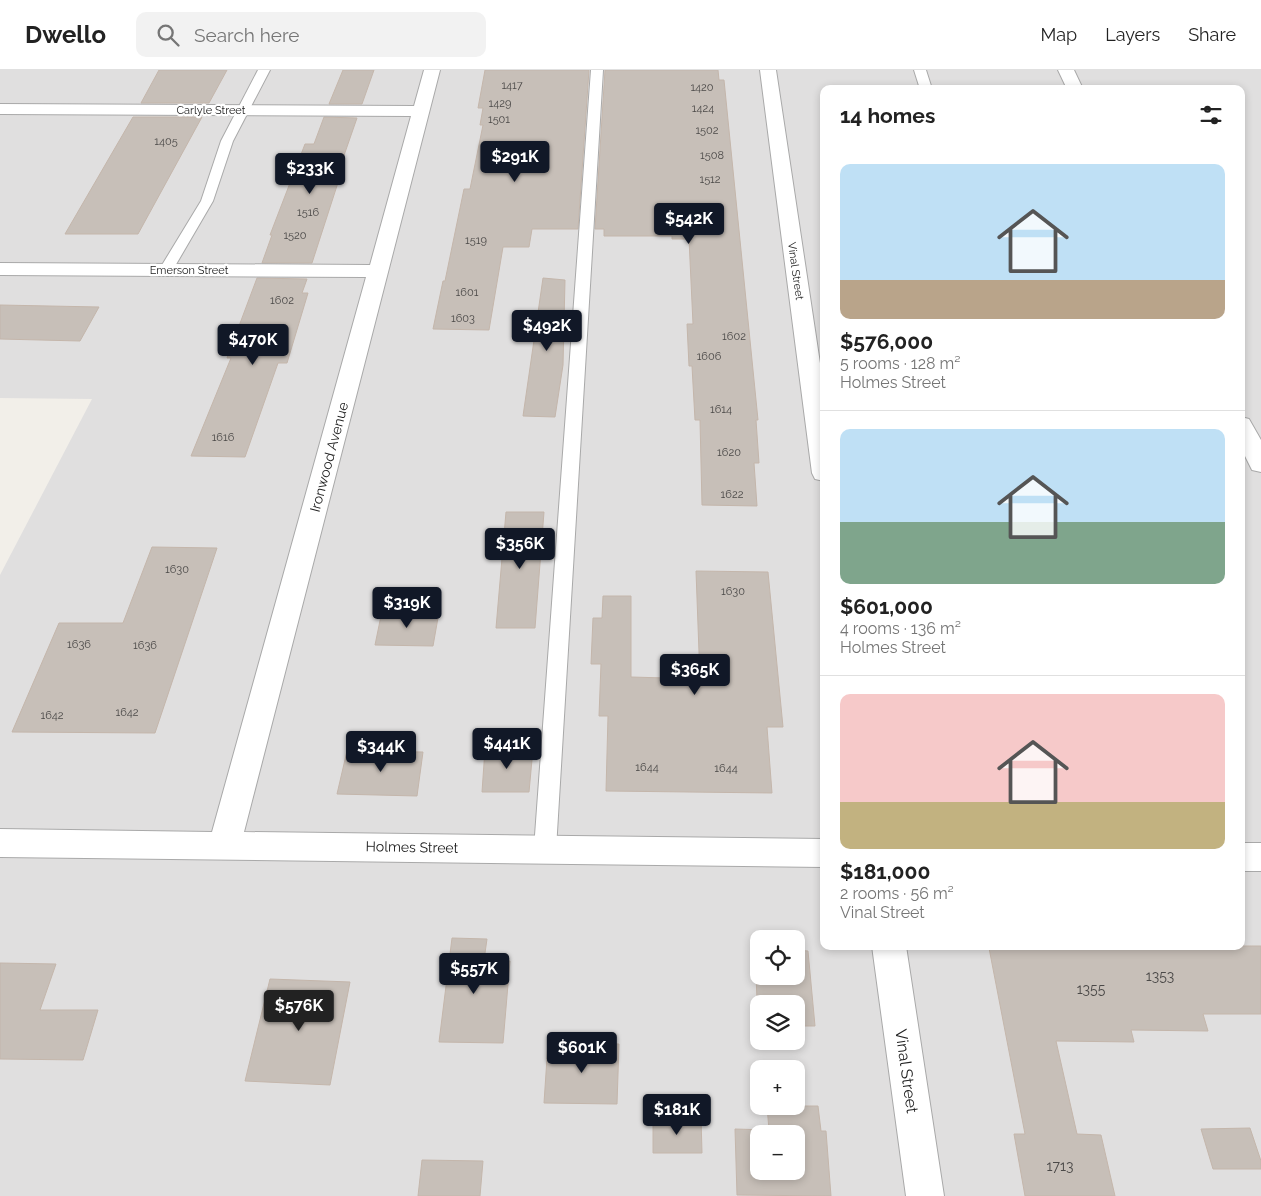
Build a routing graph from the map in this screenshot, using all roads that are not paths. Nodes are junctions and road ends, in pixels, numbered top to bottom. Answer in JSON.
{"nodes":[{"id":1,"x":264,"y":70,"type":"edge"},
{"id":2,"x":432,"y":70,"type":"edge"},
{"id":3,"x":597,"y":70,"type":"edge"},
{"id":4,"x":768,"y":70,"type":"edge"},
{"id":5,"x":920,"y":70,"type":"edge"},
{"id":6,"x":1066,"y":70,"type":"edge"},
{"id":7,"x":925,"y":85,"type":"edge"},
{"id":8,"x":1073,"y":85,"type":"edge"},
{"id":9,"x":0,"y":109,"type":"edge"},
{"id":10,"x":245,"y":110,"type":"junction"},
{"id":11,"x":421,"y":111,"type":"junction"},
{"id":12,"x":0,"y":269,"type":"edge"},
{"id":13,"x":166,"y":270,"type":"junction"},
{"id":14,"x":379,"y":271,"type":"junction"},
{"id":15,"x":1245,"y":432,"type":"edge"},
{"id":16,"x":820,"y":444,"type":"edge"},
{"id":17,"x":1261,"y":464,"type":"edge"},
{"id":18,"x":0,"y":842,"type":"edge"},
{"id":19,"x":224,"y":844,"type":"junction"},
{"id":20,"x":545,"y":849,"type":"junction"},
{"id":21,"x":820,"y":853,"type":"edge"},
{"id":22,"x":1245,"y":857,"type":"edge"},
{"id":23,"x":1261,"y":857,"type":"edge"},
{"id":24,"x":890,"y":950,"type":"edge"},
{"id":25,"x":925,"y":1196,"type":"edge"}],
"edges":[{"from":1,"to":10,"type":"lane"},
{"from":2,"to":11,"type":"street","name":"Ironwood Avenue"},
{"from":3,"to":20,"type":"lane"},
{"from":4,"to":16,"type":"street","name":"Vinal Street"},
{"from":5,"to":7,"type":"lane"},
{"from":6,"to":8,"type":"street"},
{"from":9,"to":10,"type":"street","name":"Carlyle Street"},
{"from":10,"to":11,"type":"street","name":"Carlyle Street"},
{"from":10,"to":13,"type":"lane"},
{"from":11,"to":14,"type":"street","name":"Ironwood Avenue"},
{"from":12,"to":13,"type":"street","name":"Emerson Street"},
{"from":13,"to":14,"type":"street","name":"Emerson Street"},
{"from":14,"to":19,"type":"street","name":"Ironwood Avenue"},
{"from":15,"to":17,"type":"street"},
{"from":18,"to":19,"type":"street","name":"Holmes Street"},
{"from":19,"to":20,"type":"street","name":"Holmes Street"},
{"from":20,"to":21,"type":"street","name":"Holmes Street"},
{"from":22,"to":23,"type":"street"},
{"from":24,"to":25,"type":"street","name":"Vinal Street"}]}
